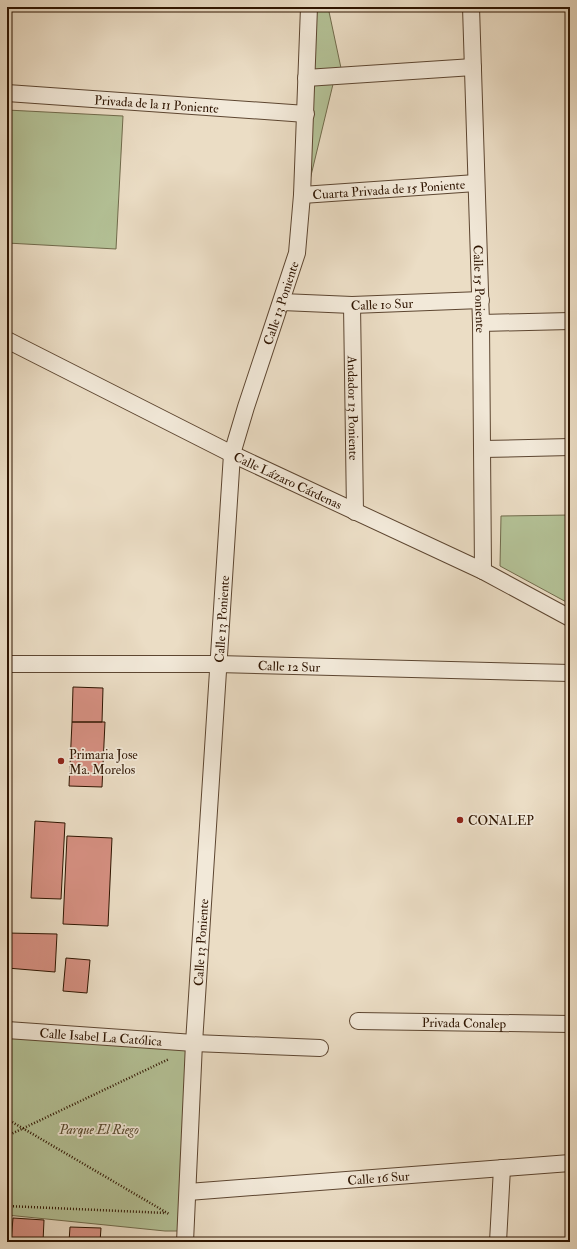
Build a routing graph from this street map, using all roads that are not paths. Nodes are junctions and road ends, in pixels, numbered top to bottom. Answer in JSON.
{"nodes":[{"id":1,"x":309,"y":7,"type":"edge"},
{"id":2,"x":471,"y":7,"type":"edge"},
{"id":3,"x":473,"y":67,"type":"junction"},
{"id":4,"x":306,"y":78,"type":"junction"},
{"id":5,"x":7,"y":93,"type":"edge"},
{"id":6,"x":306,"y":114,"type":"junction"},
{"id":7,"x":476,"y":183,"type":"junction"},
{"id":8,"x":302,"y":195,"type":"junction"},
{"id":9,"x":481,"y":300,"type":"junction"},
{"id":10,"x":282,"y":302,"type":"junction"},
{"id":11,"x":352,"y":305,"type":"junction"},
{"id":12,"x":570,"y":321,"type":"edge"},
{"id":13,"x":482,"y":323,"type":"junction"},
{"id":14,"x":7,"y":340,"type":"edge"},
{"id":15,"x":570,"y":448,"type":"edge"},
{"id":16,"x":483,"y":449,"type":"junction"},
{"id":17,"x":232,"y":454,"type":"junction"},
{"id":18,"x":355,"y":512,"type":"junction"},
{"id":19,"x":483,"y":570,"type":"junction"},
{"id":20,"x":570,"y":618,"type":"edge"},
{"id":21,"x":7,"y":664,"type":"edge"},
{"id":22,"x":217,"y":664,"type":"junction"},
{"id":23,"x":570,"y":673,"type":"edge"},
{"id":24,"x":358,"y":1021,"type":"dead end"},
{"id":25,"x":570,"y":1024,"type":"edge"},
{"id":26,"x":7,"y":1030,"type":"edge"},
{"id":27,"x":194,"y":1043,"type":"junction"},
{"id":28,"x":320,"y":1048,"type":"dead end"},
{"id":29,"x":570,"y":1163,"type":"edge"},
{"id":30,"x":502,"y":1168,"type":"junction"},
{"id":31,"x":188,"y":1192,"type":"junction"},
{"id":32,"x":186,"y":1237,"type":"edge"},
{"id":33,"x":498,"y":1242,"type":"edge"}],
"edges":[{"from":1,"to":4,"type":"street","name":"Calle 13 Poniente"},
{"from":2,"to":3,"type":"street","name":"Calle 15 Poniente"},
{"from":3,"to":4,"type":"street"},
{"from":3,"to":7,"type":"street","name":"Calle 15 Poniente"},
{"from":4,"to":6,"type":"street","name":"Calle 13 Poniente"},
{"from":5,"to":6,"type":"street","name":"Privada de la 11 Poniente"},
{"from":6,"to":8,"type":"street","name":"Calle 13 Poniente"},
{"from":7,"to":8,"type":"street","name":"Cuarta Privada de 15 Poniente"},
{"from":7,"to":9,"type":"street","name":"Calle 15 Poniente"},
{"from":8,"to":10,"type":"street","name":"Calle 13 Poniente"},
{"from":9,"to":11,"type":"street","name":"Calle 10 Sur"},
{"from":9,"to":13,"type":"street","name":"Calle 15 Poniente"},
{"from":10,"to":11,"type":"street","name":"Calle 10 Sur"},
{"from":10,"to":17,"type":"street","name":"Calle 13 Poniente"},
{"from":11,"to":18,"type":"street","name":"Andador 13 Poniente"},
{"from":12,"to":13,"type":"street"},
{"from":13,"to":16,"type":"street","name":"Calle 15 Poniente"},
{"from":14,"to":17,"type":"street","name":"Calle Lázaro Cárdenas"},
{"from":15,"to":16,"type":"street"},
{"from":16,"to":19,"type":"street","name":"Calle 15 Poniente"},
{"from":17,"to":18,"type":"street","name":"Calle Lázaro Cárdenas"},
{"from":17,"to":22,"type":"street","name":"Calle 13 Poniente"},
{"from":18,"to":19,"type":"street","name":"Calle Lázaro Cárdenas"},
{"from":19,"to":20,"type":"street","name":"Calle Lázaro Cárdenas"},
{"from":21,"to":22,"type":"street","name":"Calle 12 Sur"},
{"from":22,"to":23,"type":"street","name":"Calle 12 Sur"},
{"from":22,"to":27,"type":"street","name":"Calle 13 Poniente"},
{"from":24,"to":25,"type":"street","name":"Privada Conalep"},
{"from":26,"to":27,"type":"street","name":"Calle Isabel La Católica"},
{"from":27,"to":28,"type":"street","name":"Calle Isabel La Católica"},
{"from":27,"to":31,"type":"street","name":"Calle 13 Poniente"},
{"from":29,"to":30,"type":"street","name":"Calle 16 Sur"},
{"from":30,"to":31,"type":"street","name":"Calle 16 Sur"},
{"from":30,"to":33,"type":"street"},
{"from":31,"to":32,"type":"street","name":"Calle 13 Poniente"}]}
